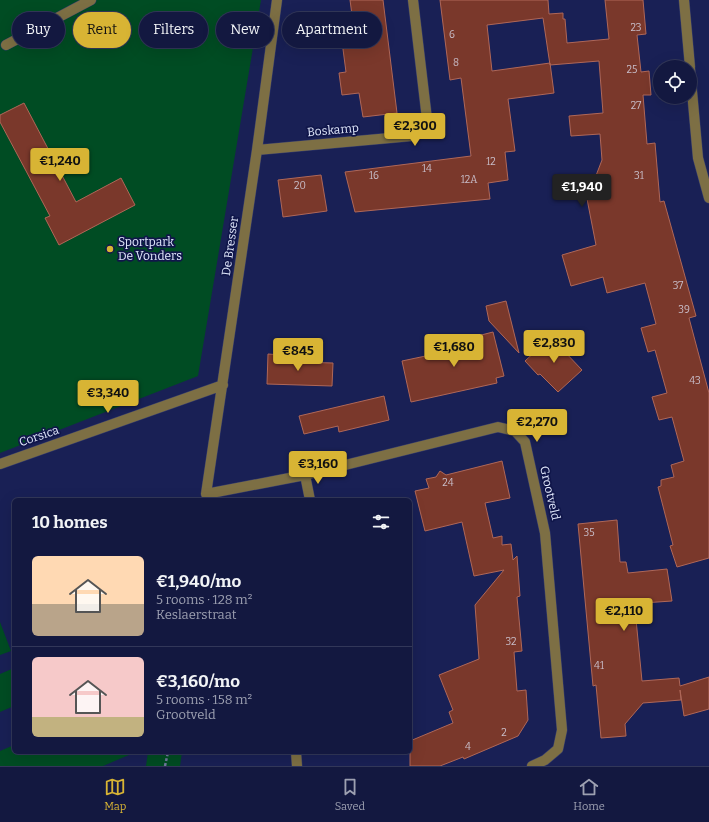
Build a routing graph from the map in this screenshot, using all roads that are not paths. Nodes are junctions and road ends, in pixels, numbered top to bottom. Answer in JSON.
{"nodes":[{"id":1,"x":91,"y":0,"type":"edge"},
{"id":2,"x":276,"y":0,"type":"edge"},
{"id":3,"x":413,"y":0,"type":"edge"},
{"id":4,"x":684,"y":0,"type":"edge"},
{"id":5,"x":6,"y":45,"type":"dead end"},
{"id":6,"x":689,"y":60,"type":"edge"},
{"id":7,"x":693,"y":104,"type":"edge"},
{"id":8,"x":257,"y":150,"type":"junction"},
{"id":9,"x":709,"y":198,"type":"edge"},
{"id":10,"x":223,"y":385,"type":"junction"},
{"id":11,"x":0,"y":464,"type":"edge"},
{"id":12,"x":305,"y":475,"type":"junction"},
{"id":13,"x":206,"y":494,"type":"joint"},
{"id":14,"x":310,"y":498,"type":"edge"},
{"id":15,"x":296,"y":754,"type":"edge"},
{"id":16,"x":297,"y":766,"type":"edge"},
{"id":17,"x":532,"y":766,"type":"edge"}],
"edges":[{"from":1,"to":5,"type":"street"},
{"from":2,"to":8,"type":"street","name":"De Bresser"},
{"from":3,"to":8,"type":"street","name":"Boskamp"},
{"from":4,"to":6,"type":"street"},
{"from":7,"to":9,"type":"street"},
{"from":8,"to":10,"type":"street","name":"De Bresser"},
{"from":10,"to":11,"type":"street","name":"Corsica"},
{"from":10,"to":13,"type":"street","name":"De Bresser"},
{"from":12,"to":13,"type":"street","name":"Grootveld"},
{"from":12,"to":14,"type":"street"},
{"from":12,"to":17,"type":"street","name":"Grootveld"},
{"from":15,"to":16,"type":"street"}]}
